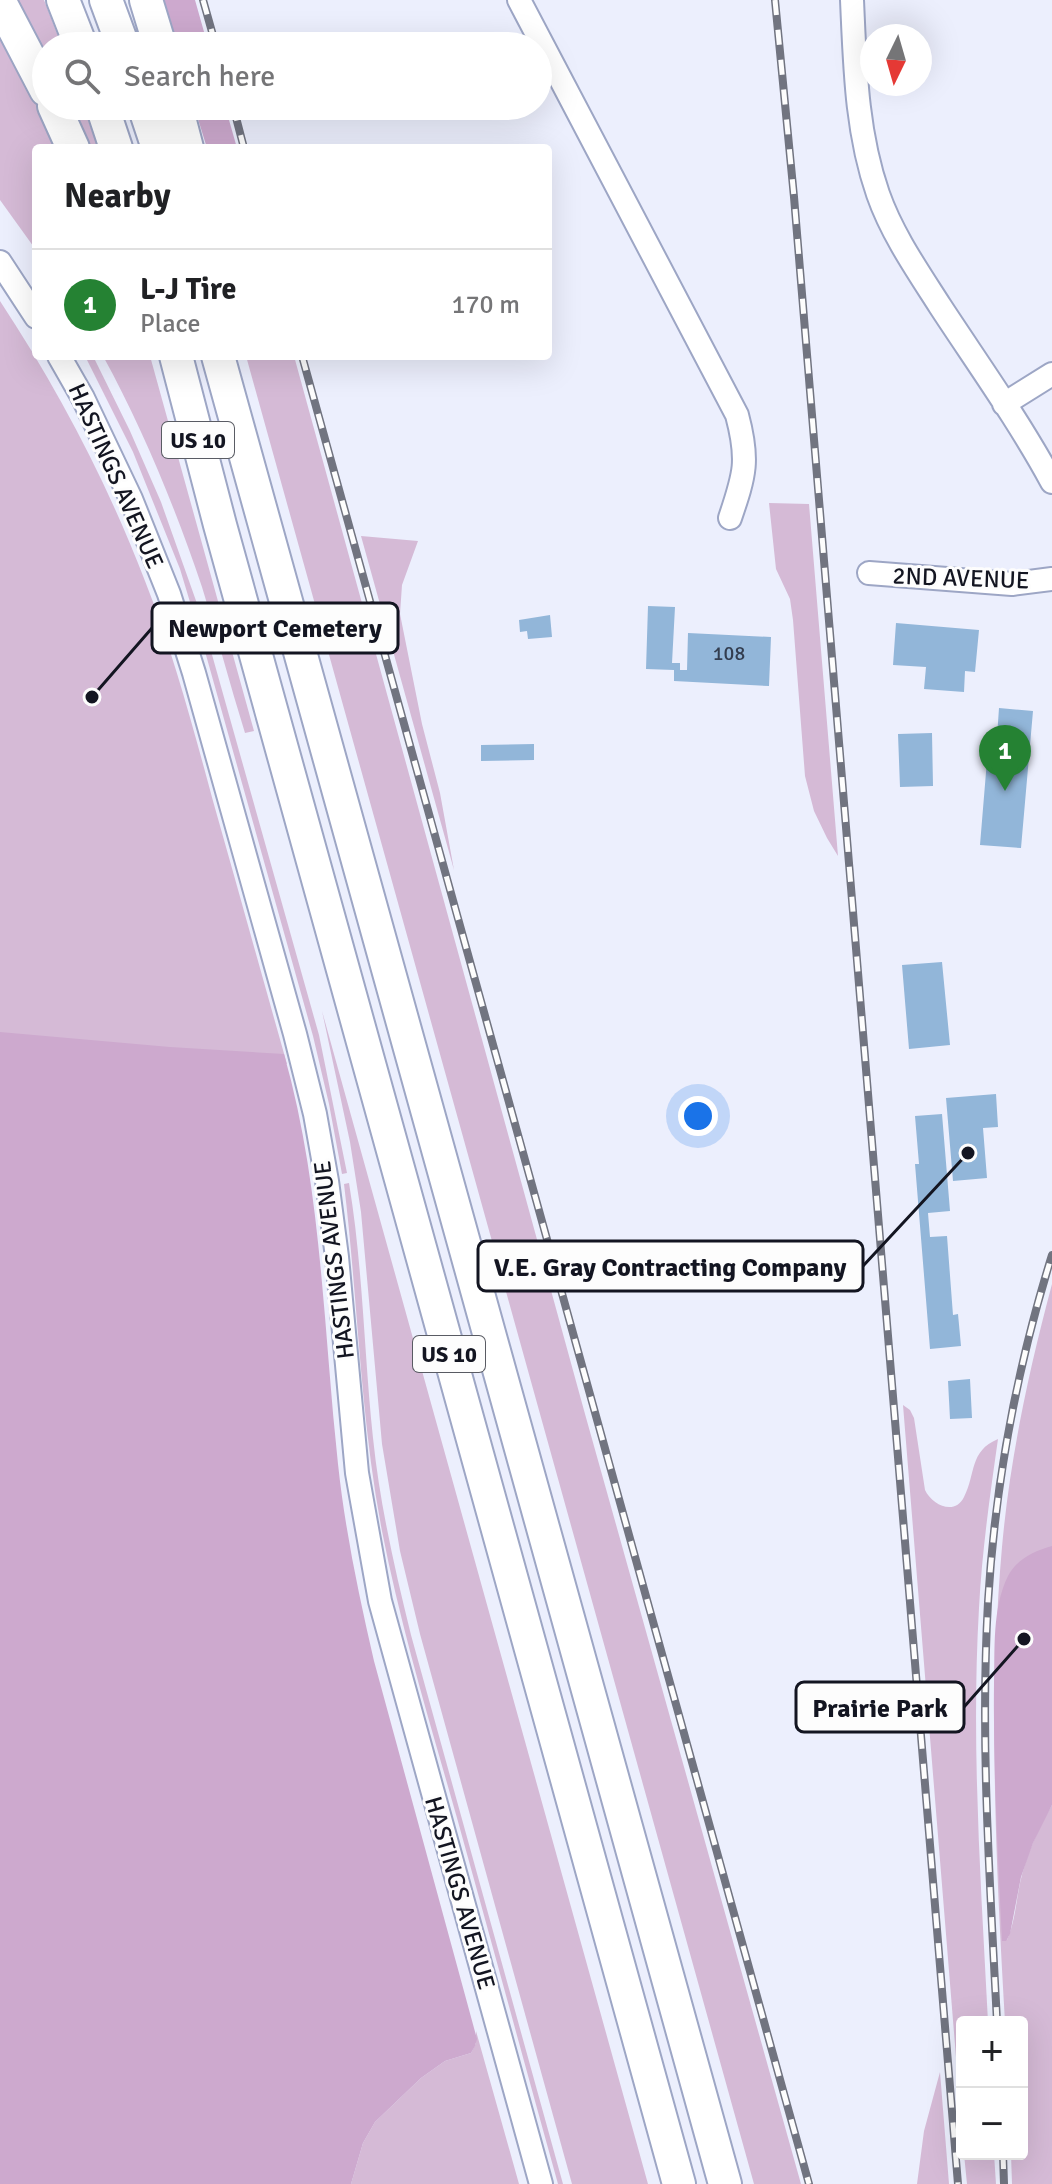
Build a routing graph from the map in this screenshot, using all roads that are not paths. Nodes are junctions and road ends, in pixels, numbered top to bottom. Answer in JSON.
{"nodes":[{"id":1,"x":63,"y":0,"type":"edge"},
{"id":2,"x":106,"y":0,"type":"edge"},
{"id":3,"x":146,"y":0,"type":"edge"},
{"id":4,"x":519,"y":0,"type":"edge"},
{"id":5,"x":852,"y":0,"type":"edge"},
{"id":6,"x":0,"y":2,"type":"edge"},
{"id":7,"x":76,"y":32,"type":"edge"},
{"id":8,"x":118,"y":32,"type":"edge"},
{"id":9,"x":156,"y":32,"type":"edge"},
{"id":10,"x":536,"y":32,"type":"edge"},
{"id":11,"x":32,"y":63,"type":"edge"},
{"id":12,"x":552,"y":63,"type":"edge"},
{"id":13,"x":60,"y":120,"type":"edge"},
{"id":14,"x":107,"y":120,"type":"edge"},
{"id":15,"x":149,"y":120,"type":"edge"},
{"id":16,"x":180,"y":120,"type":"edge"},
{"id":17,"x":71,"y":144,"type":"edge"},
{"id":18,"x":115,"y":144,"type":"edge"},
{"id":19,"x":157,"y":144,"type":"edge"},
{"id":20,"x":186,"y":144,"type":"edge"},
{"id":21,"x":0,"y":262,"type":"edge"},
{"id":22,"x":32,"y":311,"type":"edge"},
{"id":23,"x":61,"y":360,"type":"edge"},
{"id":24,"x":159,"y":360,"type":"edge"},
{"id":25,"x":177,"y":360,"type":"edge"},
{"id":26,"x":219,"y":360,"type":"edge"},
{"id":27,"x":235,"y":360,"type":"edge"},
{"id":28,"x":1052,"y":374,"type":"edge"},
{"id":29,"x":1004,"y":404,"type":"junction"},
{"id":30,"x":1052,"y":482,"type":"edge"},
{"id":31,"x":730,"y":518,"type":"dead end"},
{"id":32,"x":220,"y":525,"type":"junction"},
{"id":33,"x":869,"y":573,"type":"dead end"},
{"id":34,"x":1052,"y":579,"type":"edge"},
{"id":35,"x":372,"y":909,"type":"junction"},
{"id":36,"x":541,"y":2184,"type":"edge"},
{"id":37,"x":679,"y":2184,"type":"edge"},
{"id":38,"x":725,"y":2184,"type":"edge"}],
"edges":[{"from":1,"to":7,"type":"highway"},
{"from":2,"to":8,"type":"highway"},
{"from":3,"to":9,"type":"highway"},
{"from":4,"to":10,"type":"street"},
{"from":5,"to":29,"type":"street"},
{"from":6,"to":11,"type":"highway"},
{"from":12,"to":31,"type":"street"},
{"from":13,"to":17,"type":"highway"},
{"from":14,"to":18,"type":"highway"},
{"from":15,"to":19,"type":"highway"},
{"from":16,"to":20,"type":"highway"},
{"from":21,"to":22,"type":"street"},
{"from":23,"to":36,"type":"street","name":"HASTINGS AVENUE"},
{"from":24,"to":32,"type":"highway"},
{"from":25,"to":32,"type":"highway","number":"US 10"},
{"from":26,"to":35,"type":"highway","number":"US 10"},
{"from":27,"to":35,"type":"highway"},
{"from":28,"to":29,"type":"street"},
{"from":29,"to":30,"type":"street"},
{"from":32,"to":37,"type":"highway","number":"US 10"},
{"from":33,"to":34,"type":"street","name":"2ND AVENUE"},
{"from":35,"to":38,"type":"highway","number":"US 10"}]}
